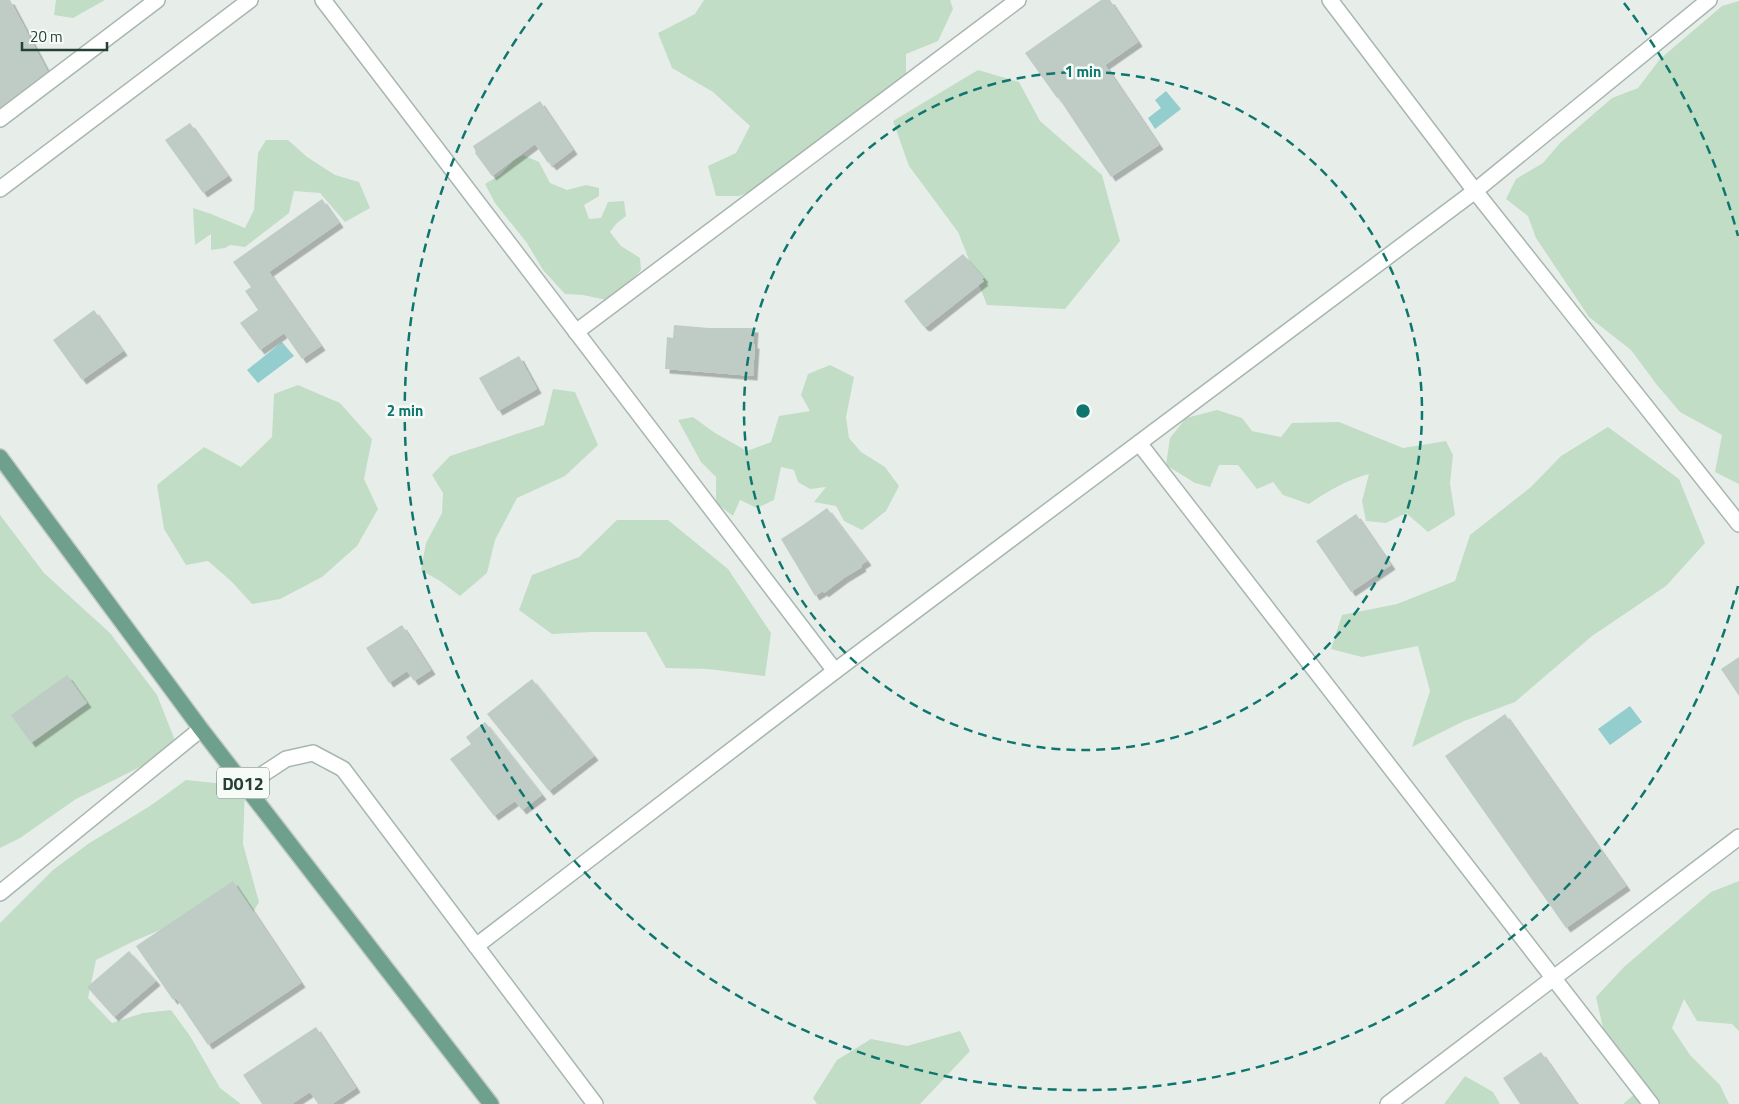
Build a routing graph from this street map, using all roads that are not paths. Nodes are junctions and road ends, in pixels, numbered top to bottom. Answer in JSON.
{"nodes":[{"id":1,"x":157,"y":0,"type":"edge"},
{"id":2,"x":250,"y":0,"type":"edge"},
{"id":3,"x":322,"y":0,"type":"edge"},
{"id":4,"x":1018,"y":0,"type":"edge"},
{"id":5,"x":1330,"y":0,"type":"edge"},
{"id":6,"x":1709,"y":0,"type":"edge"},
{"id":7,"x":0,"y":118,"type":"edge"},
{"id":8,"x":0,"y":189,"type":"edge"},
{"id":9,"x":1476,"y":191,"type":"junction"},
{"id":10,"x":576,"y":332,"type":"junction"},
{"id":11,"x":1139,"y":443,"type":"junction"},
{"id":12,"x":0,"y":457,"type":"edge"},
{"id":13,"x":1739,"y":524,"type":"edge"},
{"id":14,"x":835,"y":671,"type":"junction"},
{"id":15,"x":201,"y":729,"type":"junction"},
{"id":16,"x":245,"y":786,"type":"junction"},
{"id":17,"x":1739,"y":837,"type":"edge"},
{"id":18,"x":0,"y":894,"type":"edge"},
{"id":19,"x":476,"y":946,"type":"junction"},
{"id":20,"x":1553,"y":978,"type":"junction"},
{"id":21,"x":491,"y":1104,"type":"edge"},
{"id":22,"x":596,"y":1104,"type":"edge"},
{"id":23,"x":1388,"y":1104,"type":"edge"},
{"id":24,"x":1650,"y":1104,"type":"edge"}],
"edges":[{"from":1,"to":7,"type":"street"},
{"from":2,"to":8,"type":"street"},
{"from":3,"to":10,"type":"street"},
{"from":4,"to":10,"type":"street"},
{"from":5,"to":9,"type":"street"},
{"from":6,"to":9,"type":"street"},
{"from":9,"to":11,"type":"street"},
{"from":9,"to":13,"type":"street"},
{"from":10,"to":14,"type":"street"},
{"from":11,"to":14,"type":"street"},
{"from":11,"to":20,"type":"street"},
{"from":12,"to":15,"type":"main road","number":"D012"},
{"from":14,"to":19,"type":"street"},
{"from":15,"to":16,"type":"main road","number":"D012"},
{"from":15,"to":18,"type":"street"},
{"from":16,"to":19,"type":"street"},
{"from":16,"to":21,"type":"main road","number":"D012"},
{"from":17,"to":20,"type":"street"},
{"from":19,"to":22,"type":"street"},
{"from":20,"to":23,"type":"street"},
{"from":20,"to":24,"type":"street"}]}
